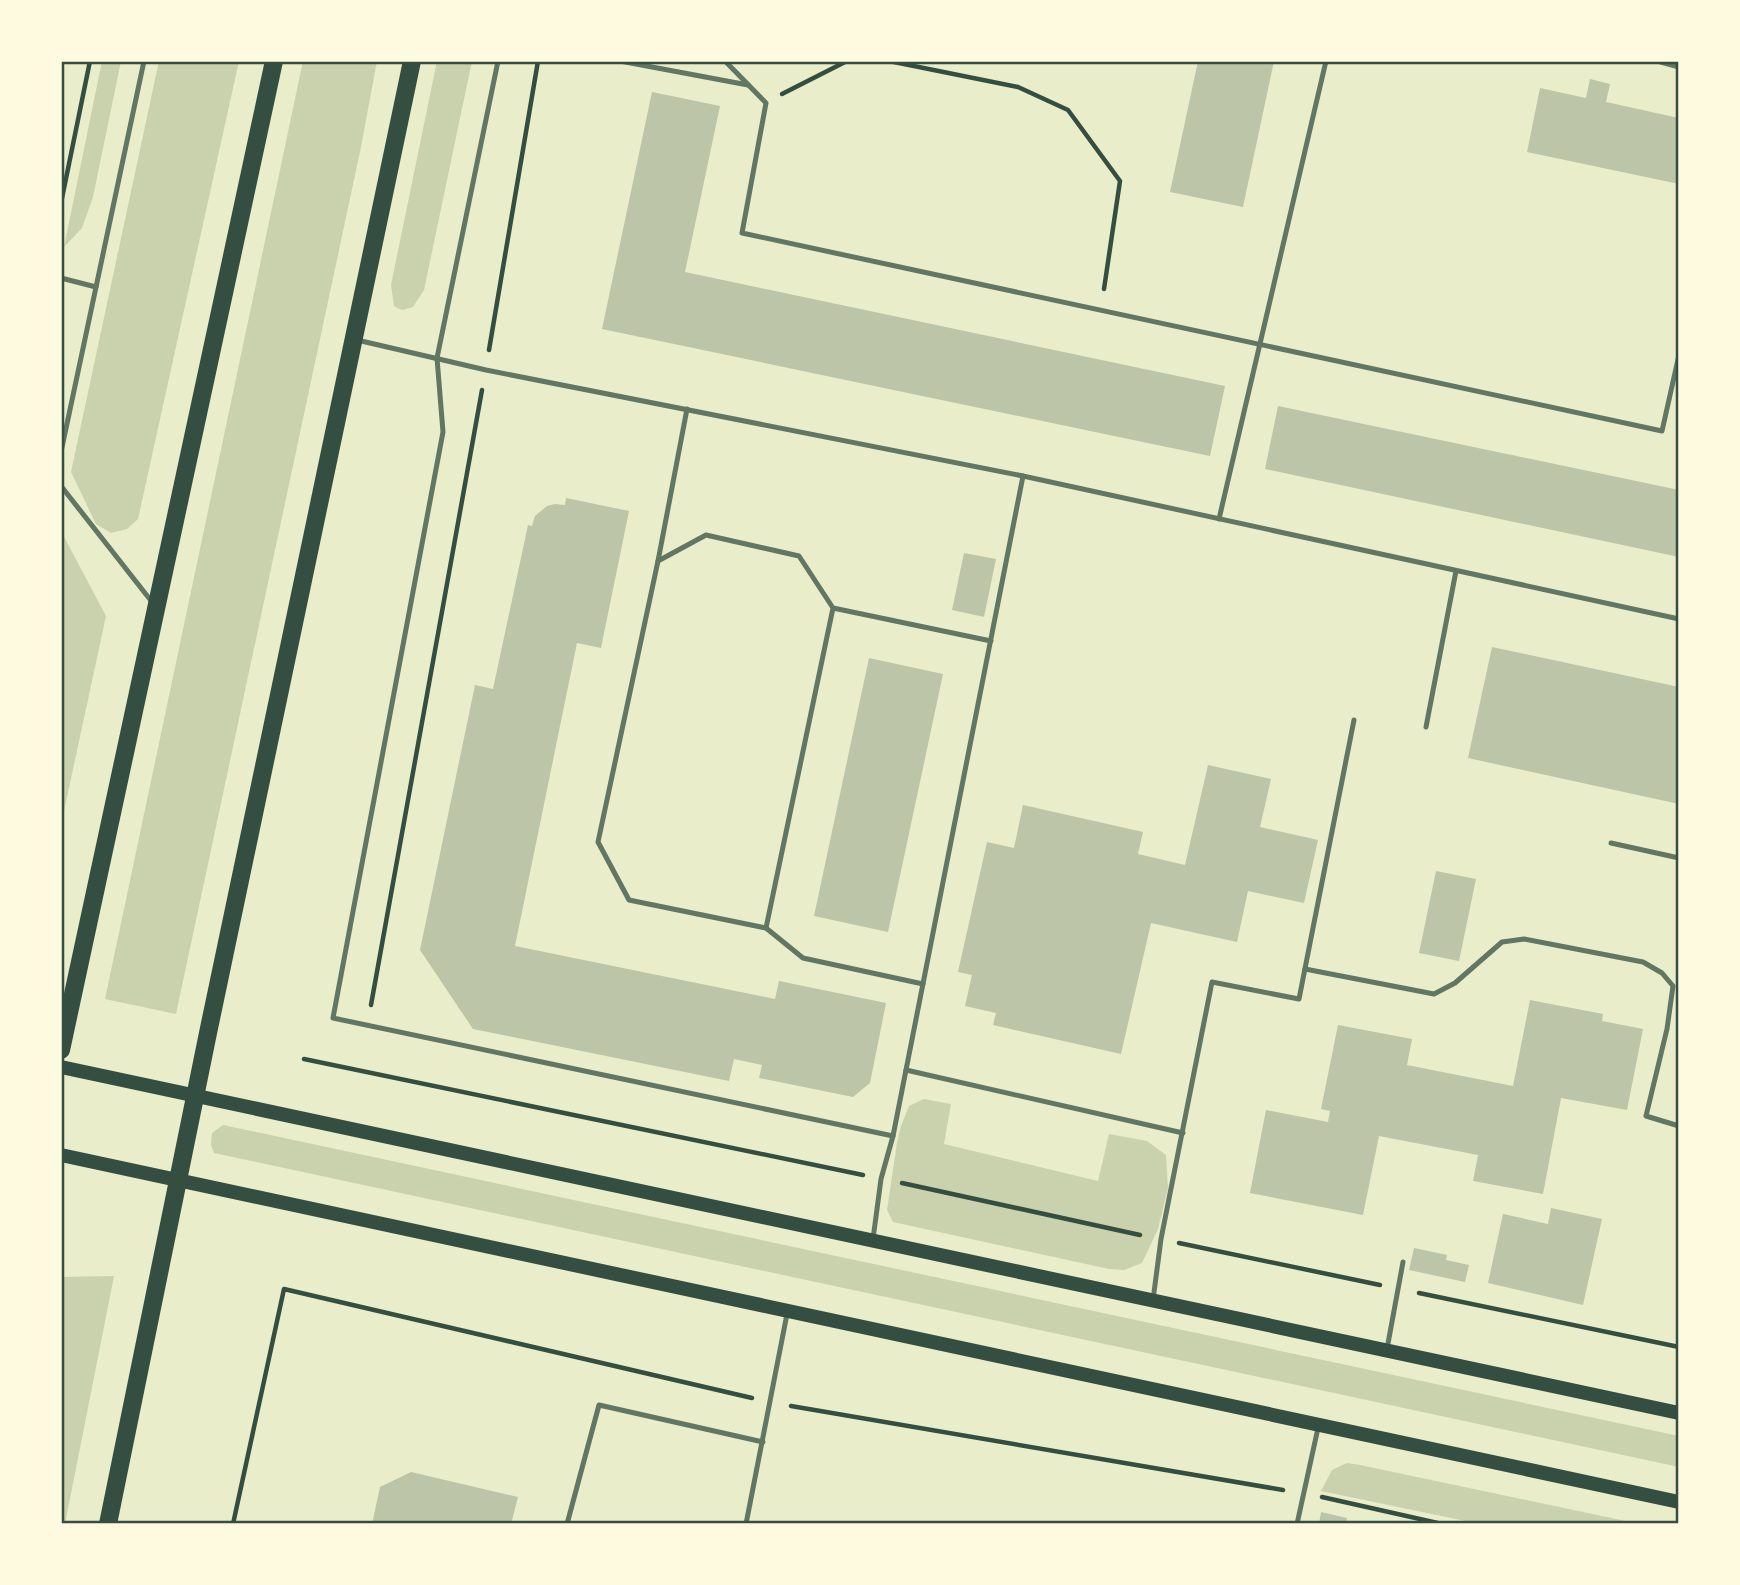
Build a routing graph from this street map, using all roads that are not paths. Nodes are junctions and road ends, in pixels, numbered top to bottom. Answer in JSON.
{"nodes":[{"id":1,"x":144,"y":61,"type":"edge"},
{"id":2,"x":274,"y":61,"type":"edge"},
{"id":3,"x":412,"y":61,"type":"edge"},
{"id":4,"x":498,"y":61,"type":"edge"},
{"id":5,"x":620,"y":61,"type":"edge"},
{"id":6,"x":724,"y":61,"type":"edge"},
{"id":7,"x":1326,"y":61,"type":"edge"},
{"id":8,"x":1657,"y":61,"type":"edge"},
{"id":9,"x":1679,"y":67,"type":"edge"},
{"id":10,"x":748,"y":85,"type":"junction"},
{"id":11,"x":61,"y":278,"type":"edge"},
{"id":12,"x":96,"y":287,"type":"junction"},
{"id":13,"x":354,"y":340,"type":"junction"},
{"id":14,"x":1260,"y":345,"type":"junction"},
{"id":15,"x":1679,"y":355,"type":"edge"},
{"id":16,"x":437,"y":358,"type":"junction"},
{"id":17,"x":687,"y":409,"type":"junction"},
{"id":18,"x":61,"y":452,"type":"edge"},
{"id":19,"x":1023,"y":476,"type":"junction"},
{"id":20,"x":61,"y":486,"type":"edge"},
{"id":21,"x":1219,"y":519,"type":"junction"},
{"id":22,"x":658,"y":561,"type":"junction"},
{"id":23,"x":1456,"y":571,"type":"junction"},
{"id":24,"x":833,"y":608,"type":"junction"},
{"id":25,"x":158,"y":610,"type":"junction"},
{"id":26,"x":1679,"y":620,"type":"edge"},
{"id":27,"x":991,"y":641,"type":"junction"},
{"id":28,"x":1354,"y":720,"type":"dead end"},
{"id":29,"x":1426,"y":727,"type":"dead end"},
{"id":30,"x":1611,"y":843,"type":"dead end"},
{"id":31,"x":1679,"y":858,"type":"edge"},
{"id":32,"x":766,"y":928,"type":"junction"},
{"id":33,"x":1305,"y":969,"type":"junction"},
{"id":34,"x":923,"y":984,"type":"junction"},
{"id":35,"x":61,"y":1050,"type":"edge"},
{"id":36,"x":61,"y":1067,"type":"edge"},
{"id":37,"x":906,"y":1070,"type":"junction"},
{"id":38,"x":195,"y":1097,"type":"junction"},
{"id":39,"x":1679,"y":1126,"type":"edge"},
{"id":40,"x":1183,"y":1133,"type":"junction"},
{"id":41,"x":893,"y":1136,"type":"junction"},
{"id":42,"x":61,"y":1156,"type":"edge"},
{"id":43,"x":178,"y":1180,"type":"junction"},
{"id":44,"x":872,"y":1241,"type":"junction"},
{"id":45,"x":1403,"y":1262,"type":"dead end"},
{"id":46,"x":1153,"y":1301,"type":"junction"},
{"id":47,"x":787,"y":1311,"type":"junction"},
{"id":48,"x":1386,"y":1351,"type":"junction"},
{"id":49,"x":1679,"y":1413,"type":"edge"},
{"id":50,"x":1319,"y":1424,"type":"junction"},
{"id":51,"x":763,"y":1442,"type":"junction"},
{"id":52,"x":1679,"y":1502,"type":"edge"},
{"id":53,"x":108,"y":1524,"type":"edge"},
{"id":54,"x":567,"y":1524,"type":"edge"},
{"id":55,"x":746,"y":1524,"type":"edge"},
{"id":56,"x":1297,"y":1524,"type":"edge"}],
"edges":[{"from":1,"to":12,"type":"lane"},
{"from":2,"to":25,"type":"main road"},
{"from":3,"to":13,"type":"main road"},
{"from":4,"to":16,"type":"lane"},
{"from":5,"to":10,"type":"lane"},
{"from":6,"to":10,"type":"lane"},
{"from":7,"to":14,"type":"lane"},
{"from":8,"to":9,"type":"lane"},
{"from":10,"to":14,"type":"lane"},
{"from":11,"to":12,"type":"lane"},
{"from":12,"to":18,"type":"lane"},
{"from":13,"to":16,"type":"lane"},
{"from":13,"to":38,"type":"main road"},
{"from":14,"to":15,"type":"lane"},
{"from":14,"to":21,"type":"lane"},
{"from":16,"to":17,"type":"lane"},
{"from":16,"to":41,"type":"lane"},
{"from":17,"to":19,"type":"lane"},
{"from":17,"to":22,"type":"lane"},
{"from":19,"to":21,"type":"lane"},
{"from":19,"to":27,"type":"lane"},
{"from":20,"to":25,"type":"lane"},
{"from":21,"to":23,"type":"lane"},
{"from":22,"to":24,"type":"lane"},
{"from":22,"to":32,"type":"lane"},
{"from":23,"to":26,"type":"lane"},
{"from":23,"to":29,"type":"lane"},
{"from":24,"to":27,"type":"lane"},
{"from":24,"to":32,"type":"lane"},
{"from":25,"to":35,"type":"main road"},
{"from":27,"to":34,"type":"lane"},
{"from":28,"to":33,"type":"lane"},
{"from":30,"to":31,"type":"lane"},
{"from":32,"to":34,"type":"lane"},
{"from":33,"to":39,"type":"lane"},
{"from":33,"to":40,"type":"lane"},
{"from":34,"to":37,"type":"lane"},
{"from":36,"to":38,"type":"main road"},
{"from":37,"to":40,"type":"lane"},
{"from":37,"to":41,"type":"lane"},
{"from":38,"to":43,"type":"main road"},
{"from":38,"to":44,"type":"main road"},
{"from":40,"to":46,"type":"lane"},
{"from":41,"to":44,"type":"lane"},
{"from":42,"to":43,"type":"main road"},
{"from":43,"to":47,"type":"main road"},
{"from":43,"to":53,"type":"main road"},
{"from":44,"to":46,"type":"main road"},
{"from":45,"to":48,"type":"lane"},
{"from":46,"to":48,"type":"main road"},
{"from":47,"to":50,"type":"main road"},
{"from":47,"to":51,"type":"lane"},
{"from":48,"to":49,"type":"main road"},
{"from":50,"to":52,"type":"main road"},
{"from":50,"to":56,"type":"lane"},
{"from":51,"to":54,"type":"lane"},
{"from":51,"to":55,"type":"lane"}]}
